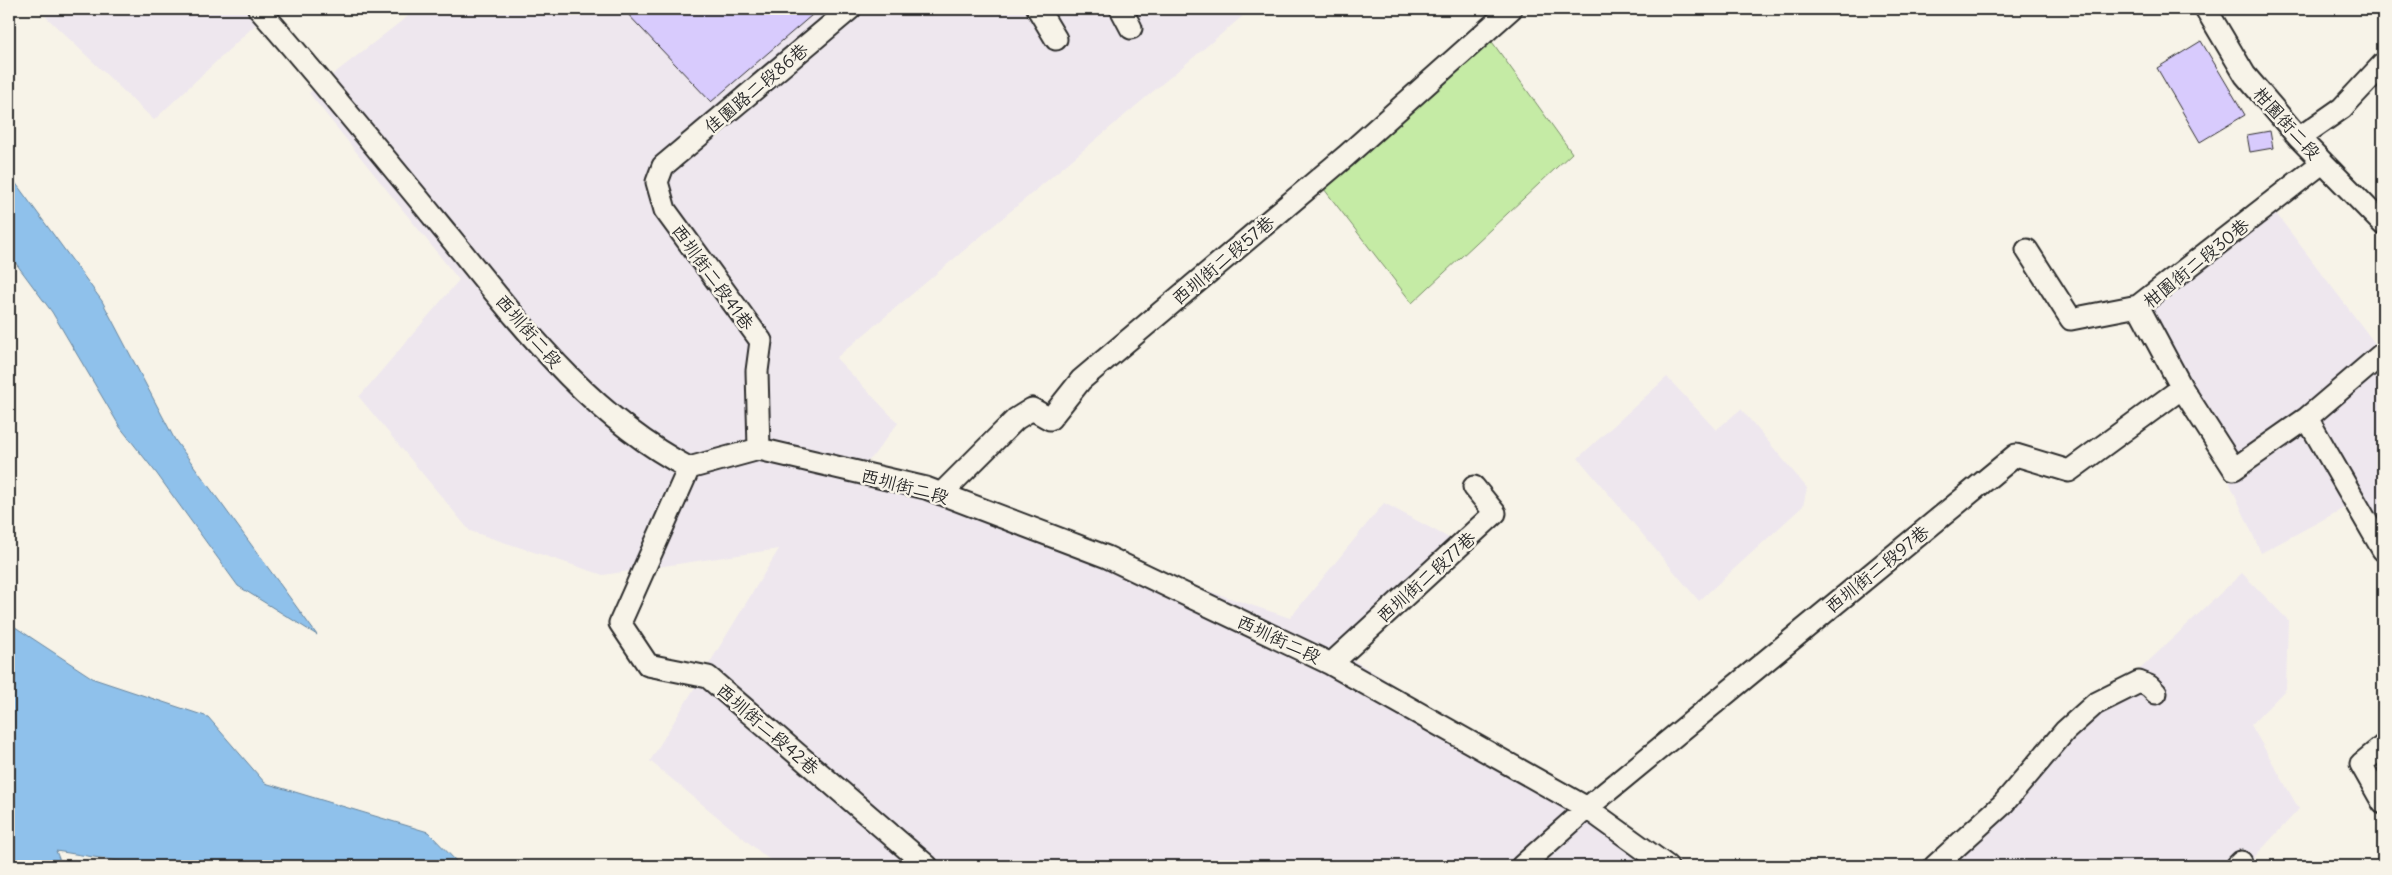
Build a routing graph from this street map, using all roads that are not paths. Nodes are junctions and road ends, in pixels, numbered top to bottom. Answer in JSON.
{"nodes":[{"id":1,"x":259,"y":9,"type":"edge"},
{"id":2,"x":850,"y":9,"type":"edge"},
{"id":3,"x":1038,"y":9,"type":"edge"},
{"id":4,"x":1121,"y":9,"type":"edge"},
{"id":5,"x":1511,"y":9,"type":"edge"},
{"id":6,"x":2206,"y":9,"type":"edge"},
{"id":7,"x":1132,"y":28,"type":"dead end"},
{"id":8,"x":1056,"y":39,"type":"dead end"},
{"id":9,"x":2383,"y":64,"type":"edge"},
{"id":10,"x":2298,"y":138,"type":"junction"},
{"id":11,"x":2322,"y":163,"type":"junction"},
{"id":12,"x":663,"y":166,"type":"joint"},
{"id":13,"x":2383,"y":224,"type":"edge"},
{"id":14,"x":2027,"y":250,"type":"dead end"},
{"id":15,"x":2138,"y":306,"type":"junction"},
{"id":16,"x":2382,"y":354,"type":"edge"},
{"id":17,"x":2182,"y":388,"type":"junction"},
{"id":18,"x":2307,"y":418,"type":"junction"},
{"id":19,"x":759,"y":450,"type":"junction"},
{"id":20,"x":689,"y":468,"type":"junction"},
{"id":21,"x":1474,"y":487,"type":"dead end"},
{"id":22,"x":941,"y":494,"type":"junction"},
{"id":23,"x":2383,"y":550,"type":"edge"},
{"id":24,"x":1331,"y":664,"type":"junction"},
{"id":25,"x":2156,"y":693,"type":"dead end"},
{"id":26,"x":2383,"y":746,"type":"edge"},
{"id":27,"x":2383,"y":803,"type":"edge"},
{"id":28,"x":1587,"y":808,"type":"junction"},
{"id":29,"x":927,"y":866,"type":"edge"},
{"id":30,"x":1522,"y":866,"type":"edge"},
{"id":31,"x":1667,"y":866,"type":"edge"},
{"id":32,"x":1935,"y":866,"type":"edge"}],
"edges":[{"from":1,"to":20,"type":"street","name":"西圳街二段"},
{"from":2,"to":12,"type":"street","name":"佳園路二段86巷"},
{"from":3,"to":8,"type":"street"},
{"from":4,"to":7,"type":"street"},
{"from":5,"to":22,"type":"street","name":"西圳街二段57巷"},
{"from":6,"to":10,"type":"street","name":"柑園街二段"},
{"from":9,"to":10,"type":"street"},
{"from":10,"to":11,"type":"street","name":"柑園街二段"},
{"from":11,"to":13,"type":"street","name":"柑園街二段"},
{"from":11,"to":15,"type":"street","name":"柑園街二段30巷"},
{"from":12,"to":19,"type":"street","name":"西圳街二段41巷"},
{"from":14,"to":15,"type":"street"},
{"from":15,"to":17,"type":"street","name":"柑園街二段30巷"},
{"from":16,"to":18,"type":"street"},
{"from":17,"to":18,"type":"street","name":"柑園街二段30巷"},
{"from":17,"to":28,"type":"street","name":"西圳街二段97巷"},
{"from":18,"to":23,"type":"street"},
{"from":19,"to":20,"type":"street","name":"西圳街二段"},
{"from":19,"to":22,"type":"street","name":"西圳街二段"},
{"from":20,"to":29,"type":"street","name":"西圳街二段42巷"},
{"from":21,"to":24,"type":"street","name":"西圳街二段77巷"},
{"from":22,"to":24,"type":"street","name":"西圳街二段"},
{"from":24,"to":28,"type":"street","name":"西圳街二段"},
{"from":25,"to":32,"type":"street"},
{"from":26,"to":27,"type":"street"},
{"from":28,"to":30,"type":"street"},
{"from":28,"to":31,"type":"street","name":"西圳街二段"}]}
